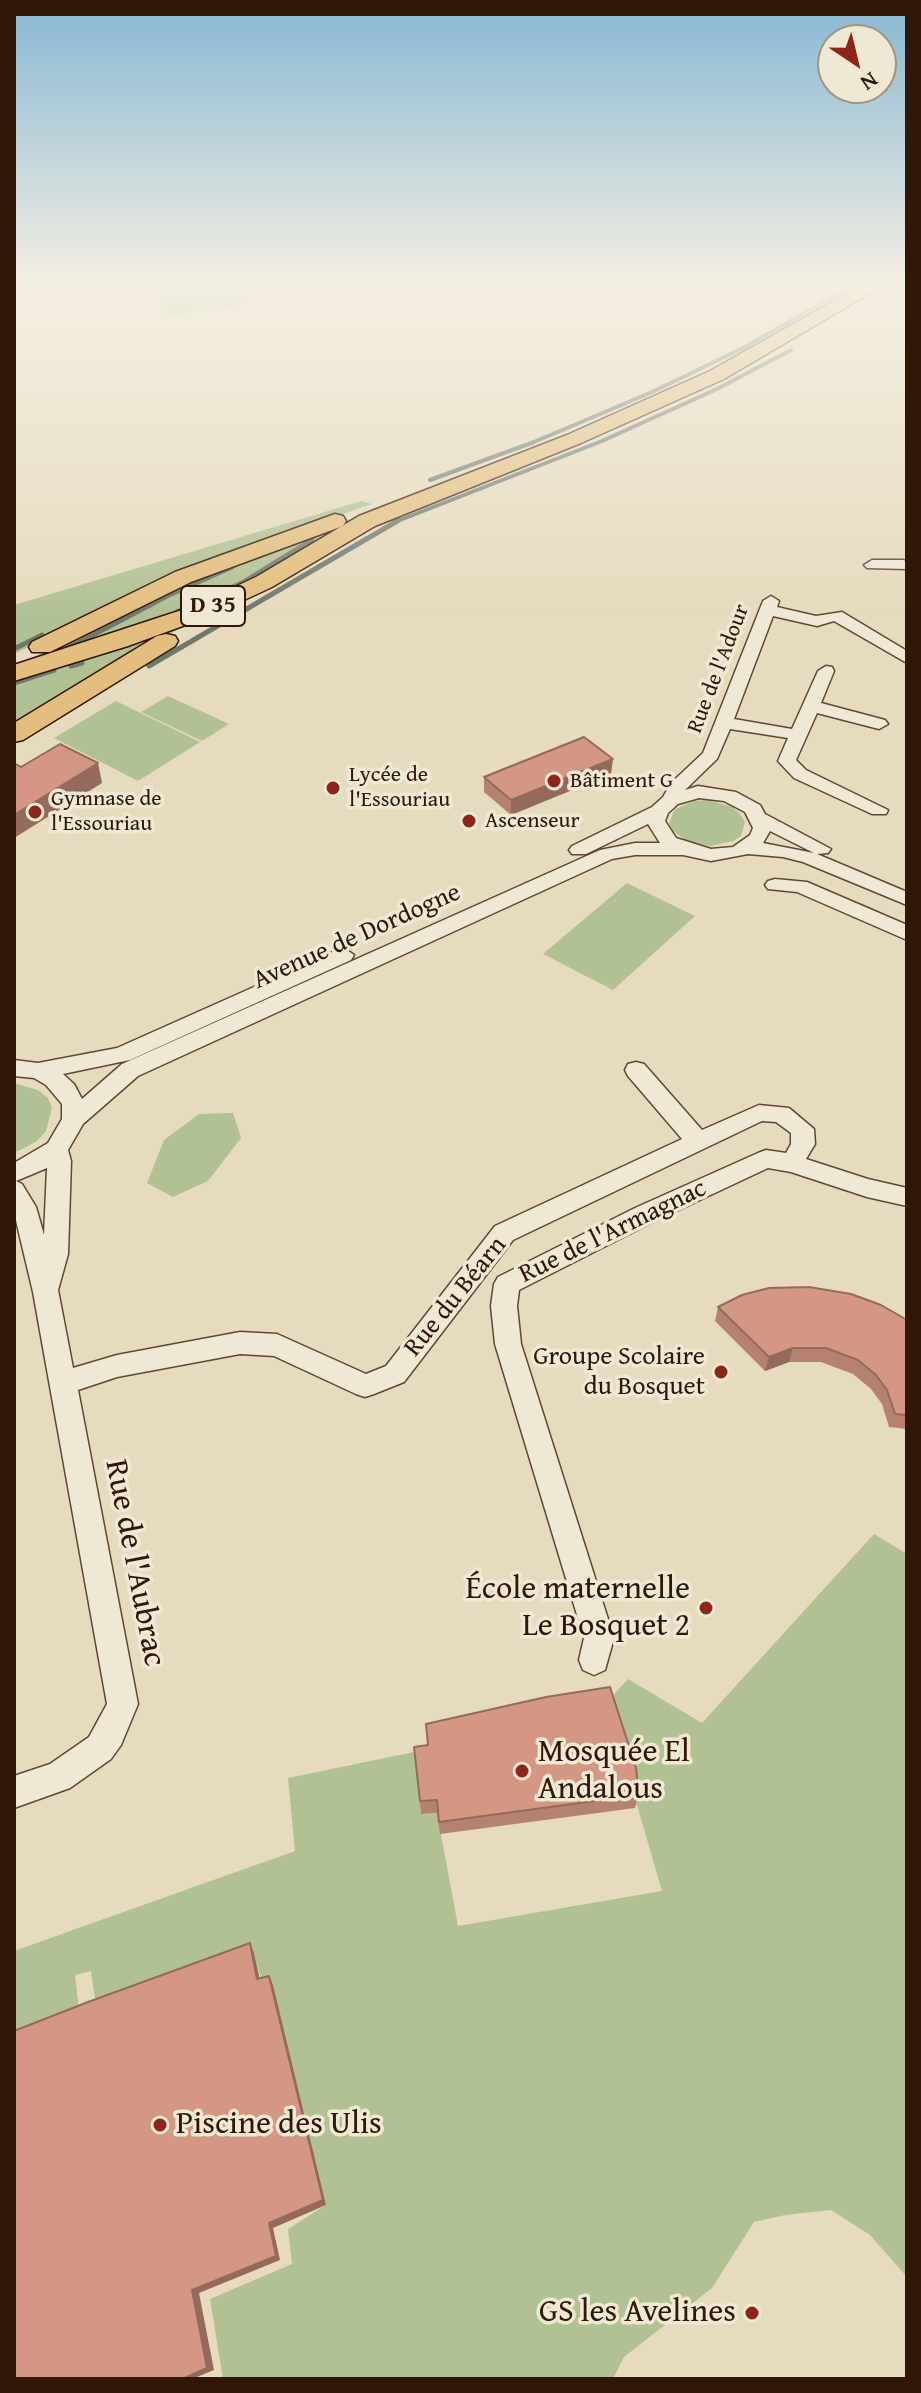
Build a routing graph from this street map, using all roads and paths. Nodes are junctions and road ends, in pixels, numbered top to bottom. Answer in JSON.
{"nodes":[{"id":1,"x":675,"y":394,"type":"edge"},
{"id":2,"x":504,"y":465,"type":"junction"},
{"id":3,"x":872,"y":565,"type":"dead end"},
{"id":4,"x":906,"y":565,"type":"edge"},
{"id":5,"x":264,"y":582,"type":"junction"},
{"id":6,"x":839,"y":598,"type":"dead end"},
{"id":7,"x":836,"y":615,"type":"junction"},
{"id":8,"x":907,"y":658,"type":"edge"},
{"id":9,"x":14,"y":660,"type":"edge"},
{"id":10,"x":826,"y":671,"type":"dead end"},
{"id":11,"x":14,"y":673,"type":"edge"},
{"id":12,"x":812,"y":706,"type":"junction"},
{"id":13,"x":725,"y":723,"type":"junction"},
{"id":14,"x":879,"y":724,"type":"dead end"},
{"id":15,"x":14,"y":734,"type":"edge"},
{"id":16,"x":799,"y":735,"type":"junction"},
{"id":17,"x":711,"y":755,"type":"junction"},
{"id":18,"x":743,"y":802,"type":"junction"},
{"id":19,"x":665,"y":805,"type":"junction"},
{"id":20,"x":879,"y":810,"type":"dead end"},
{"id":21,"x":759,"y":818,"type":"junction"},
{"id":22,"x":747,"y":848,"type":"junction"},
{"id":23,"x":683,"y":849,"type":"junction"},
{"id":24,"x":775,"y":885,"type":"dead end"},
{"id":25,"x":907,"y":887,"type":"edge"},
{"id":26,"x":907,"y":899,"type":"edge"},
{"id":27,"x":907,"y":933,"type":"edge"},
{"id":28,"x":14,"y":1068,"type":"edge"},
{"id":29,"x":636,"y":1070,"type":"dead end"},
{"id":30,"x":38,"y":1071,"type":"junction"},
{"id":31,"x":73,"y":1119,"type":"junction"},
{"id":32,"x":700,"y":1141,"type":"junction"},
{"id":33,"x":56,"y":1149,"type":"junction"},
{"id":34,"x":792,"y":1163,"type":"junction"},
{"id":35,"x":14,"y":1173,"type":"edge"},
{"id":36,"x":14,"y":1190,"type":"edge"},
{"id":37,"x":907,"y":1197,"type":"edge"},
{"id":38,"x":46,"y":1292,"type":"junction"},
{"id":39,"x":63,"y":1383,"type":"junction"},
{"id":40,"x":594,"y":1660,"type":"dead end"},
{"id":41,"x":14,"y":1792,"type":"edge"}],
"edges":[{"from":1,"to":2,"type":"main road","number":"D 35"},
{"from":2,"to":5,"type":"main road","number":"D 35"},
{"from":2,"to":9,"type":"main road","number":"D 35"},
{"from":3,"to":4,"type":"street"},
{"from":5,"to":11,"type":"main road","number":"D 35"},
{"from":5,"to":15,"type":"main road"},
{"from":6,"to":7,"type":"street"},
{"from":7,"to":8,"type":"street"},
{"from":7,"to":13,"type":"street","name":"Rue de l'Adour"},
{"from":10,"to":12,"type":"street"},
{"from":12,"to":14,"type":"street"},
{"from":12,"to":16,"type":"street"},
{"from":13,"to":16,"type":"street"},
{"from":13,"to":17,"type":"street","name":"Rue de l'Adour"},
{"from":16,"to":20,"type":"street"},
{"from":17,"to":18,"type":"street","name":"Rue de l'Adour"},
{"from":17,"to":19,"type":"street","name":"Rue de l'Adour"},
{"from":18,"to":19,"type":"street"},
{"from":18,"to":21,"type":"street"},
{"from":19,"to":23,"type":"street"},
{"from":19,"to":30,"type":"street","name":"Avenue de Dordogne"},
{"from":21,"to":22,"type":"street"},
{"from":21,"to":25,"type":"street"},
{"from":22,"to":23,"type":"street"},
{"from":22,"to":26,"type":"street"},
{"from":23,"to":31,"type":"street","name":"Avenue de Dordogne"},
{"from":24,"to":27,"type":"street"},
{"from":28,"to":30,"type":"street"},
{"from":29,"to":32,"type":"street"},
{"from":30,"to":31,"type":"street"},
{"from":31,"to":33,"type":"street","name":"Avenue de Dordogne"},
{"from":32,"to":34,"type":"street","name":"Rue du Béarn"},
{"from":32,"to":39,"type":"street","name":"Rue du Béarn"},
{"from":33,"to":35,"type":"street"},
{"from":33,"to":38,"type":"street","name":"Rue de l'Aubrac"},
{"from":34,"to":37,"type":"street","name":"Rue de l'Armagnac"},
{"from":34,"to":40,"type":"street","name":"Rue de l'Armagnac"},
{"from":36,"to":38,"type":"street","name":"Rue de l'Aubrac"},
{"from":38,"to":39,"type":"street","name":"Rue de l'Aubrac"},
{"from":39,"to":41,"type":"street","name":"Rue de l'Aubrac"}]}
